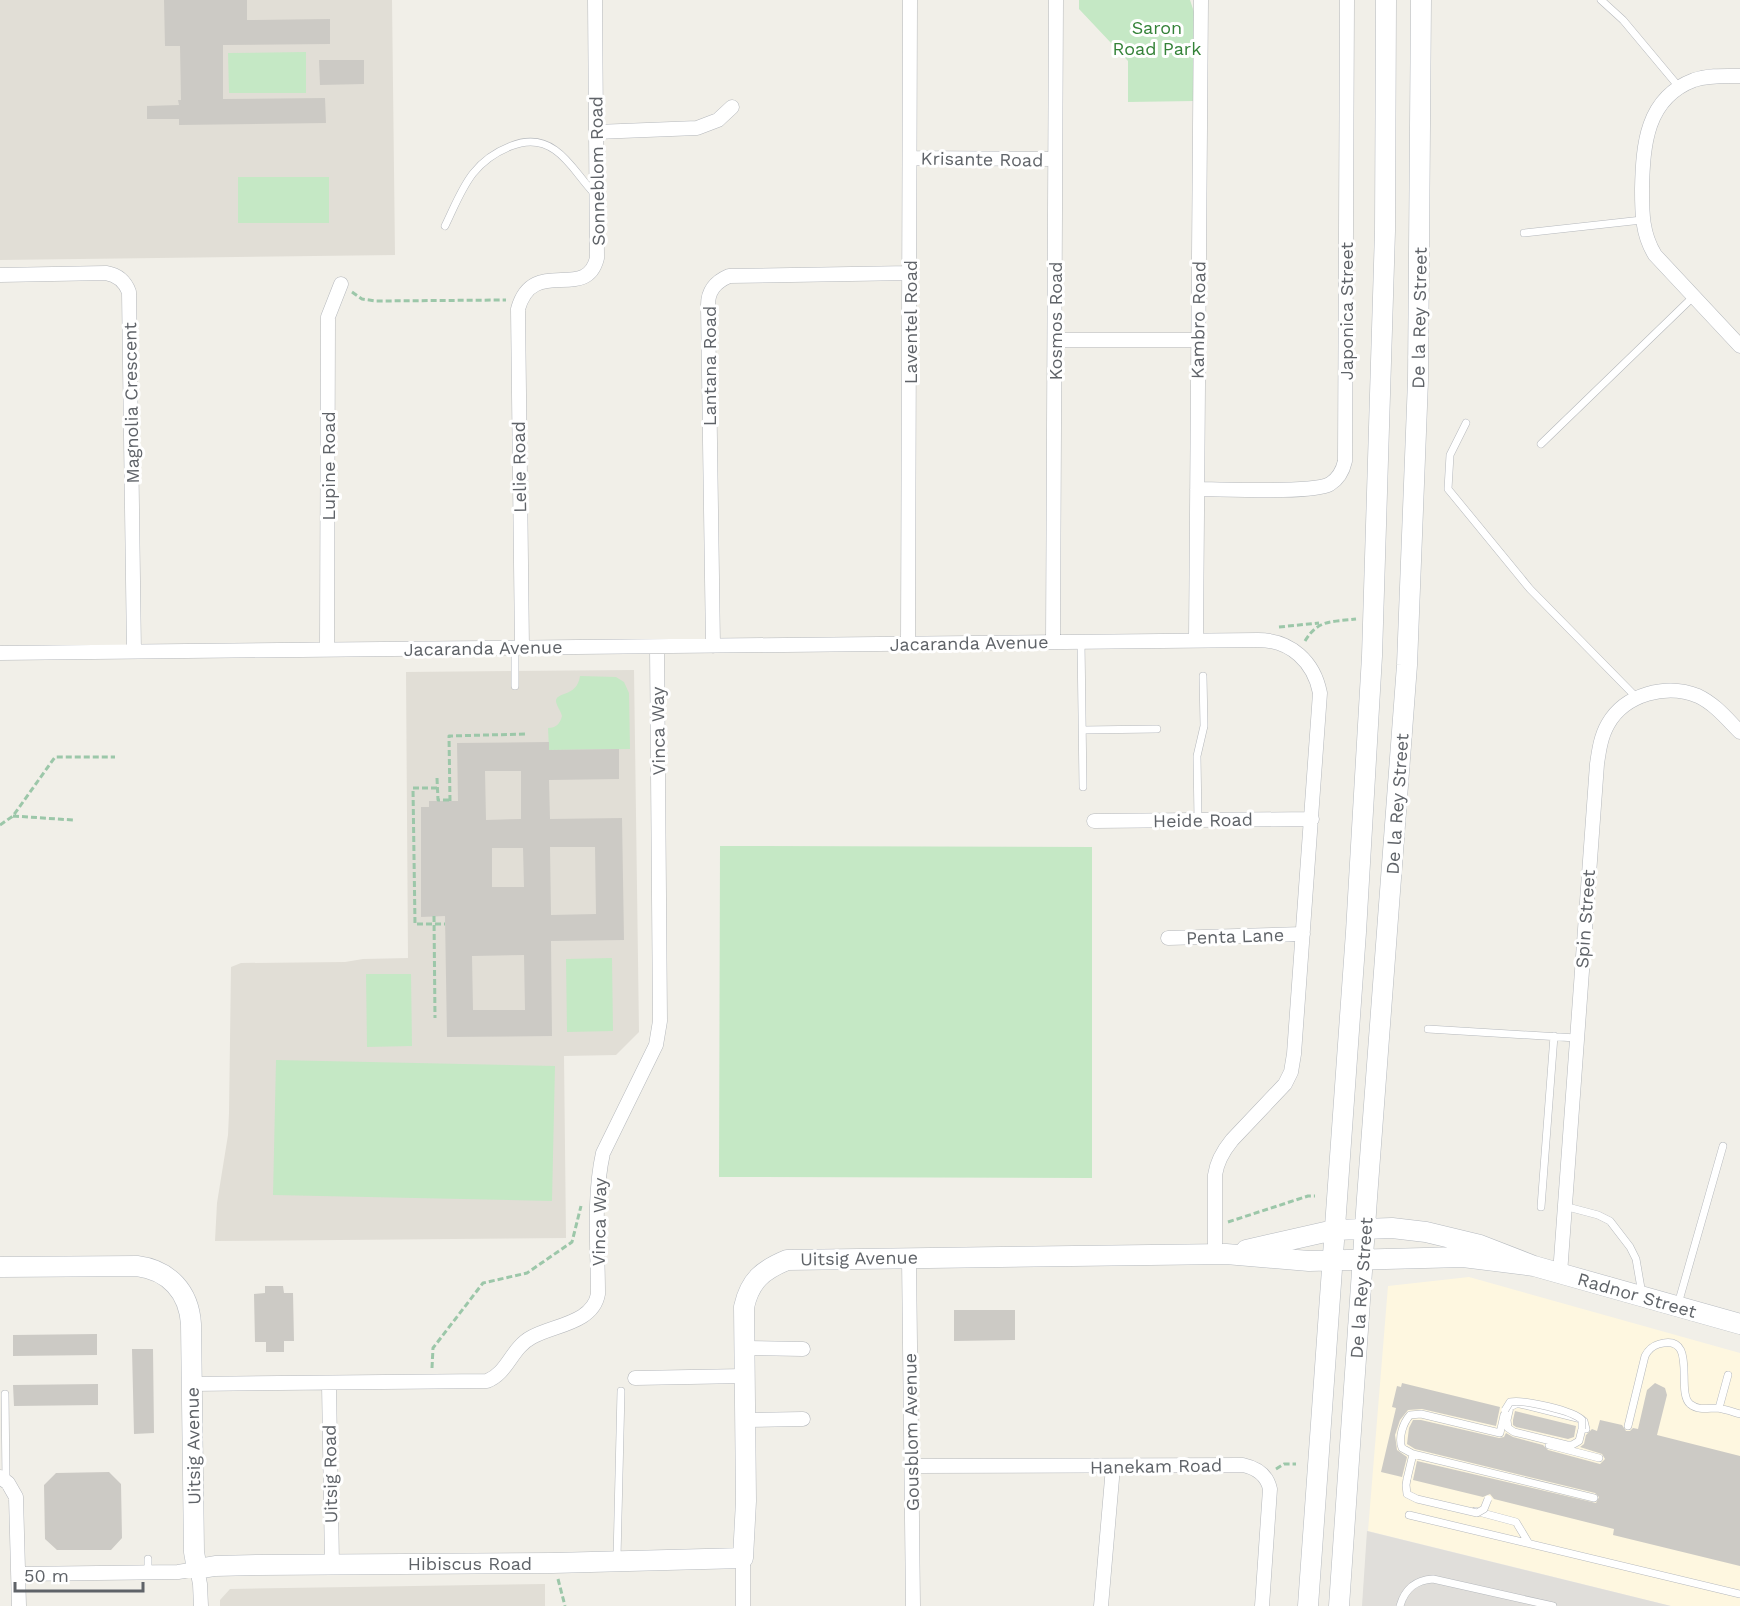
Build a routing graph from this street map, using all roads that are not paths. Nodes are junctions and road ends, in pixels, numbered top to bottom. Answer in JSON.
{"nodes":[{"id":1,"x":595,"y":0,"type":"edge"},
{"id":2,"x":910,"y":0,"type":"edge"},
{"id":3,"x":1056,"y":0,"type":"edge"},
{"id":4,"x":1201,"y":0,"type":"edge"},
{"id":5,"x":1347,"y":0,"type":"edge"},
{"id":6,"x":1386,"y":0,"type":"edge"},
{"id":7,"x":1421,"y":0,"type":"edge"},
{"id":8,"x":1601,"y":0,"type":"edge"},
{"id":9,"x":1740,"y":76,"type":"edge"},
{"id":10,"x":1680,"y":88,"type":"junction"},
{"id":11,"x":732,"y":107,"type":"dead end"},
{"id":12,"x":596,"y":132,"type":"junction"},
{"id":13,"x":910,"y":158,"type":"junction"},
{"id":14,"x":1055,"y":159,"type":"junction"},
{"id":15,"x":597,"y":196,"type":"junction"},
{"id":16,"x":1642,"y":220,"type":"junction"},
{"id":17,"x":445,"y":226,"type":"dead end"},
{"id":18,"x":1524,"y":233,"type":"dead end"},
{"id":19,"x":910,"y":273,"type":"junction"},
{"id":20,"x":0,"y":275,"type":"edge"},
{"id":21,"x":341,"y":284,"type":"dead end"},
{"id":22,"x":528,"y":289,"type":"joint"},
{"id":23,"x":1693,"y":297,"type":"junction"},
{"id":24,"x":1054,"y":340,"type":"junction"},
{"id":25,"x":1198,"y":340,"type":"junction"},
{"id":26,"x":1740,"y":346,"type":"edge"},
{"id":27,"x":1466,"y":423,"type":"dead end"},
{"id":28,"x":1541,"y":444,"type":"dead end"},
{"id":29,"x":1197,"y":489,"type":"junction"},
{"id":30,"x":1196,"y":641,"type":"junction"},
{"id":31,"x":1053,"y":642,"type":"junction"},
{"id":32,"x":1081,"y":642,"type":"junction"},
{"id":33,"x":908,"y":644,"type":"junction"},
{"id":34,"x":657,"y":646,"type":"junction"},
{"id":35,"x":713,"y":646,"type":"junction"},
{"id":36,"x":518,"y":648,"type":"junction"},
{"id":37,"x":327,"y":650,"type":"junction"},
{"id":38,"x":134,"y":652,"type":"junction"},
{"id":39,"x":0,"y":653,"type":"edge"},
{"id":40,"x":1203,"y":676,"type":"dead end"},
{"id":41,"x":515,"y":686,"type":"dead end"},
{"id":42,"x":1637,"y":698,"type":"junction"},
{"id":43,"x":1157,"y":729,"type":"dead end"},
{"id":44,"x":1083,"y":730,"type":"junction"},
{"id":45,"x":1740,"y":732,"type":"edge"},
{"id":46,"x":1083,"y":787,"type":"dead end"},
{"id":47,"x":1312,"y":819,"type":"junction"},
{"id":48,"x":1198,"y":820,"type":"junction"},
{"id":49,"x":1094,"y":821,"type":"dead end"},
{"id":50,"x":1303,"y":934,"type":"junction"},
{"id":51,"x":1168,"y":938,"type":"dead end"},
{"id":52,"x":1428,"y":1029,"type":"dead end"},
{"id":53,"x":1554,"y":1036,"type":"junction"},
{"id":54,"x":1576,"y":1038,"type":"junction"},
{"id":55,"x":1723,"y":1146,"type":"dead end"},
{"id":56,"x":1564,"y":1206,"type":"junction"},
{"id":57,"x":1541,"y":1207,"type":"dead end"},
{"id":58,"x":1365,"y":1228,"type":"junction"},
{"id":59,"x":1334,"y":1230,"type":"junction"},
{"id":60,"x":1220,"y":1254,"type":"junction"},
{"id":61,"x":909,"y":1258,"type":"junction"},
{"id":62,"x":1363,"y":1260,"type":"junction"},
{"id":63,"x":1332,"y":1261,"type":"junction"},
{"id":64,"x":1534,"y":1266,"type":"junction"},
{"id":65,"x":0,"y":1267,"type":"edge"},
{"id":66,"x":1560,"y":1274,"type":"junction"},
{"id":67,"x":1642,"y":1297,"type":"junction"},
{"id":68,"x":1677,"y":1307,"type":"junction"},
{"id":69,"x":1740,"y":1324,"type":"edge"},
{"id":70,"x":744,"y":1348,"type":"junction"},
{"id":71,"x":802,"y":1349,"type":"dead end"},
{"id":72,"x":1728,"y":1375,"type":"dead end"},
{"id":73,"x":744,"y":1376,"type":"junction"},
{"id":74,"x":635,"y":1378,"type":"dead end"},
{"id":75,"x":192,"y":1384,"type":"junction"},
{"id":76,"x":329,"y":1384,"type":"junction"},
{"id":77,"x":621,"y":1391,"type":"dead end"},
{"id":78,"x":5,"y":1394,"type":"dead end"},
{"id":79,"x":1719,"y":1408,"type":"junction"},
{"id":80,"x":1507,"y":1410,"type":"junction"},
{"id":81,"x":1740,"y":1414,"type":"edge"},
{"id":82,"x":803,"y":1419,"type":"dead end"},
{"id":83,"x":745,"y":1420,"type":"junction"},
{"id":84,"x":1628,"y":1426,"type":"dead end"},
{"id":85,"x":1500,"y":1433,"type":"junction"},
{"id":86,"x":1413,"y":1454,"type":"junction"},
{"id":87,"x":1599,"y":1458,"type":"dead end"},
{"id":88,"x":912,"y":1466,"type":"junction"},
{"id":89,"x":1113,"y":1467,"type":"junction"},
{"id":90,"x":3,"y":1479,"type":"edge"},
{"id":91,"x":1409,"y":1480,"type":"junction"},
{"id":92,"x":1594,"y":1498,"type":"dead end"},
{"id":93,"x":1488,"y":1499,"type":"dead end"},
{"id":94,"x":1409,"y":1515,"type":"dead end"},
{"id":95,"x":1528,"y":1542,"type":"junction"},
{"id":96,"x":742,"y":1558,"type":"junction"},
{"id":97,"x":617,"y":1561,"type":"junction"},
{"id":98,"x":332,"y":1564,"type":"junction"},
{"id":99,"x":197,"y":1569,"type":"junction"},
{"id":100,"x":18,"y":1574,"type":"junction"},
{"id":101,"x":1740,"y":1594,"type":"edge"},
{"id":102,"x":19,"y":1606,"type":"edge"},
{"id":103,"x":201,"y":1606,"type":"edge"},
{"id":104,"x":743,"y":1606,"type":"edge"},
{"id":105,"x":913,"y":1606,"type":"edge"},
{"id":106,"x":1101,"y":1606,"type":"edge"},
{"id":107,"x":1262,"y":1606,"type":"edge"},
{"id":108,"x":1308,"y":1606,"type":"edge"},
{"id":109,"x":1339,"y":1606,"type":"edge"},
{"id":110,"x":1400,"y":1606,"type":"edge"},
{"id":111,"x":1553,"y":1606,"type":"edge"}],
"edges":[{"from":1,"to":12,"type":"street","name":"Sonneblom Road"},
{"from":2,"to":13,"type":"street","name":"Laventel Road"},
{"from":3,"to":14,"type":"street","name":"Kosmos Road"},
{"from":4,"to":25,"type":"street","name":"Kambro Road"},
{"from":5,"to":29,"type":"street","name":"Japonica Street"},
{"from":6,"to":59,"type":"main road","name":"De la Rey Street"},
{"from":7,"to":58,"type":"main road","name":"De la Rey Street"},
{"from":8,"to":10,"type":"lane"},
{"from":9,"to":10,"type":"street"},
{"from":10,"to":16,"type":"street"},
{"from":11,"to":12,"type":"street"},
{"from":12,"to":15,"type":"street","name":"Sonneblom Road"},
{"from":13,"to":14,"type":"street","name":"Krisante Road"},
{"from":13,"to":19,"type":"street","name":"Laventel Road"},
{"from":14,"to":24,"type":"street","name":"Kosmos Road"},
{"from":15,"to":17,"type":"lane"},
{"from":15,"to":22,"type":"street","name":"Sonneblom Road"},
{"from":16,"to":18,"type":"lane"},
{"from":16,"to":23,"type":"street"},
{"from":19,"to":33,"type":"street","name":"Laventel Road"},
{"from":19,"to":35,"type":"street","name":"Lantana Road"},
{"from":20,"to":38,"type":"street","name":"Magnolia Crescent"},
{"from":21,"to":37,"type":"street","name":"Lupine Road"},
{"from":22,"to":36,"type":"street","name":"Lelie Road"},
{"from":23,"to":26,"type":"street"},
{"from":23,"to":28,"type":"lane"},
{"from":24,"to":25,"type":"street"},
{"from":24,"to":31,"type":"street","name":"Kosmos Road"},
{"from":25,"to":29,"type":"street","name":"Kambro Road"},
{"from":27,"to":42,"type":"lane"},
{"from":29,"to":30,"type":"street","name":"Kambro Road"},
{"from":30,"to":32,"type":"street","name":"Jacaranda Avenue"},
{"from":30,"to":47,"type":"street","name":"Jacaranda Avenue"},
{"from":31,"to":32,"type":"street","name":"Jacaranda Avenue"},
{"from":31,"to":33,"type":"street","name":"Jacaranda Avenue"},
{"from":32,"to":44,"type":"lane"},
{"from":33,"to":35,"type":"street","name":"Jacaranda Avenue"},
{"from":34,"to":35,"type":"street","name":"Jacaranda Avenue"},
{"from":34,"to":36,"type":"street","name":"Jacaranda Avenue"},
{"from":34,"to":76,"type":"street","name":"Vinca Way"},
{"from":36,"to":37,"type":"street","name":"Jacaranda Avenue"},
{"from":36,"to":41,"type":"lane"},
{"from":37,"to":38,"type":"street","name":"Jacaranda Avenue"},
{"from":38,"to":39,"type":"street","name":"Jacaranda Avenue"},
{"from":40,"to":48,"type":"lane"},
{"from":42,"to":45,"type":"street","name":"Spin Street"},
{"from":42,"to":54,"type":"street","name":"Spin Street"},
{"from":43,"to":44,"type":"lane"},
{"from":44,"to":46,"type":"lane"},
{"from":47,"to":48,"type":"street","name":"Heide Road"},
{"from":47,"to":50,"type":"street","name":"Jacaranda Avenue"},
{"from":48,"to":49,"type":"street","name":"Heide Road"},
{"from":50,"to":51,"type":"street","name":"Penta Lane"},
{"from":50,"to":60,"type":"street","name":"Jacaranda Avenue"},
{"from":52,"to":53,"type":"lane"},
{"from":53,"to":54,"type":"lane"},
{"from":53,"to":57,"type":"lane"},
{"from":54,"to":56,"type":"street","name":"Spin Street"},
{"from":55,"to":68,"type":"lane"},
{"from":56,"to":66,"type":"street","name":"Spin Street"},
{"from":56,"to":67,"type":"lane"},
{"from":58,"to":59,"type":"main road","name":"Radnor Street"},
{"from":58,"to":62,"type":"main road","name":"De la Rey Street"},
{"from":58,"to":64,"type":"main road","name":"Radnor Street"},
{"from":59,"to":60,"type":"main road","name":"Uitsig Avenue"},
{"from":59,"to":63,"type":"main road","name":"De la Rey Street"},
{"from":60,"to":61,"type":"main road","name":"Uitsig Avenue"},
{"from":60,"to":63,"type":"main road","name":"Uitsig Avenue"},
{"from":61,"to":70,"type":"main road","name":"Uitsig Avenue"},
{"from":61,"to":88,"type":"street","name":"Gousblom Avenue"},
{"from":62,"to":63,"type":"main road","name":"Radnor Street"},
{"from":62,"to":64,"type":"main road","name":"Radnor Street"},
{"from":62,"to":109,"type":"main road","name":"De la Rey Street"},
{"from":63,"to":108,"type":"main road","name":"De la Rey Street"},
{"from":64,"to":66,"type":"main road","name":"Radnor Street"},
{"from":65,"to":75,"type":"main road","name":"Uitsig Avenue"},
{"from":66,"to":67,"type":"main road","name":"Radnor Street"},
{"from":67,"to":68,"type":"main road","name":"Radnor Street"},
{"from":68,"to":69,"type":"main road","name":"Radnor Street"},
{"from":70,"to":71,"type":"street"},
{"from":70,"to":73,"type":"main road","name":"Uitsig Avenue"},
{"from":72,"to":79,"type":"lane"},
{"from":73,"to":74,"type":"street"},
{"from":73,"to":83,"type":"main road","name":"Uitsig Avenue"},
{"from":75,"to":76,"type":"street","name":"Vinca Way"},
{"from":75,"to":99,"type":"main road","name":"Uitsig Avenue"},
{"from":76,"to":98,"type":"street","name":"Uitsig Road"},
{"from":77,"to":97,"type":"lane"},
{"from":78,"to":90,"type":"lane"},
{"from":79,"to":81,"type":"lane"},
{"from":79,"to":84,"type":"lane"},
{"from":80,"to":80,"type":"lane","bridge":true},
{"from":80,"to":85,"type":"lane"},
{"from":82,"to":83,"type":"street"},
{"from":83,"to":96,"type":"main road","name":"Uitsig Avenue"},
{"from":85,"to":86,"type":"lane"},
{"from":85,"to":87,"type":"lane"},
{"from":86,"to":91,"type":"lane"},
{"from":86,"to":92,"type":"lane"},
{"from":88,"to":89,"type":"street","name":"Hanekam Road"},
{"from":88,"to":105,"type":"street","name":"Gousblom Avenue"},
{"from":89,"to":106,"type":"street"},
{"from":89,"to":107,"type":"street","name":"Hanekam Road"},
{"from":90,"to":100,"type":"street"},
{"from":91,"to":93,"type":"lane","bridge":true},
{"from":91,"to":95,"type":"lane","bridge":true},
{"from":94,"to":95,"type":"lane"},
{"from":95,"to":101,"type":"lane"},
{"from":96,"to":97,"type":"main road","name":"Hibiscus Road"},
{"from":96,"to":104,"type":"street","name":"Uitsig Avenue"},
{"from":97,"to":98,"type":"main road","name":"Hibiscus Road"},
{"from":98,"to":99,"type":"main road","name":"Hibiscus Road"},
{"from":99,"to":100,"type":"street"},
{"from":99,"to":103,"type":"street","name":"Uitsig Avenue"},
{"from":100,"to":102,"type":"street"},
{"from":110,"to":111,"type":"lane"}]}
